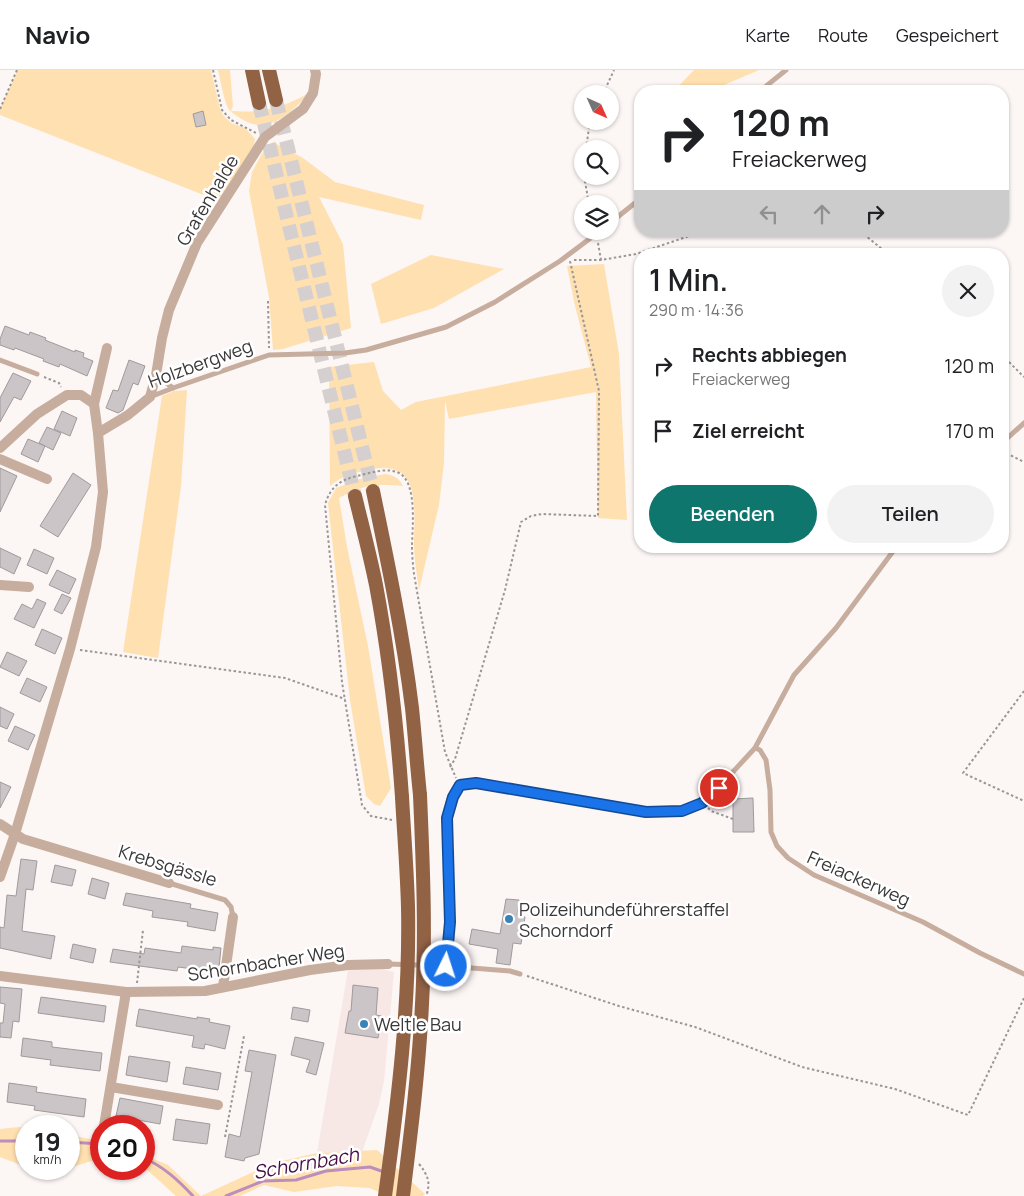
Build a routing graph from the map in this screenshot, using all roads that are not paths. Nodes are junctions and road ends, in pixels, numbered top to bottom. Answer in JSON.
{"nodes":[{"id":1,"x":252,"y":70,"type":"edge"},
{"id":2,"x":269,"y":70,"type":"edge"},
{"id":3,"x":315,"y":70,"type":"edge"},
{"id":4,"x":786,"y":70,"type":"edge"},
{"id":5,"x":767,"y":85,"type":"edge"},
{"id":6,"x":276,"y":100,"type":"tunnel mouth"},
{"id":7,"x":259,"y":103,"type":"tunnel mouth"},
{"id":8,"x":634,"y":204,"type":"edge"},
{"id":9,"x":619,"y":216,"type":"edge"},
{"id":10,"x":588,"y":240,"type":"edge"},
{"id":11,"x":107,"y":348,"type":"dead end"},
{"id":12,"x":0,"y":360,"type":"edge"},
{"id":13,"x":37,"y":374,"type":"road end"},
{"id":14,"x":156,"y":375,"type":"junction"},
{"id":15,"x":172,"y":388,"type":"junction"},
{"id":16,"x":150,"y":397,"type":"junction"},
{"id":17,"x":94,"y":404,"type":"junction"},
{"id":18,"x":1024,"y":423,"type":"edge"},
{"id":19,"x":98,"y":433,"type":"junction"},
{"id":20,"x":1009,"y":437,"type":"edge"},
{"id":21,"x":0,"y":448,"type":"edge"},
{"id":22,"x":0,"y":459,"type":"edge"},
{"id":23,"x":46,"y":479,"type":"dead end"},
{"id":24,"x":373,"y":492,"type":"tunnel mouth"},
{"id":25,"x":355,"y":496,"type":"tunnel mouth"},
{"id":26,"x":892,"y":553,"type":"edge"},
{"id":27,"x":0,"y":584,"type":"edge"},
{"id":28,"x":29,"y":587,"type":"dead end"},
{"id":29,"x":755,"y":748,"type":"junction"},
{"id":30,"x":0,"y":824,"type":"edge"},
{"id":31,"x":15,"y":834,"type":"junction"},
{"id":32,"x":0,"y":877,"type":"edge"},
{"id":33,"x":170,"y":882,"type":"joint"},
{"id":34,"x":233,"y":917,"type":"joint"},
{"id":35,"x":388,"y":964,"type":"joint"},
{"id":36,"x":446,"y":966,"type":"junction"},
{"id":37,"x":520,"y":974,"type":"road end"},
{"id":38,"x":1024,"y":974,"type":"edge"},
{"id":39,"x":0,"y":976,"type":"edge"},
{"id":40,"x":224,"y":987,"type":"junction"},
{"id":41,"x":131,"y":992,"type":"junction"},
{"id":42,"x":112,"y":1087,"type":"junction"},
{"id":43,"x":218,"y":1105,"type":"dead end"},
{"id":44,"x":106,"y":1115,"type":"edge"},
{"id":45,"x":385,"y":1196,"type":"edge"},
{"id":46,"x":402,"y":1196,"type":"edge"}],
"edges":[{"from":1,"to":7,"type":"highway"},
{"from":2,"to":6,"type":"highway"},
{"from":3,"to":14,"type":"street","name":"Grafenhalde"},
{"from":4,"to":5,"type":"lane"},
{"from":8,"to":9,"type":"lane"},
{"from":10,"to":15,"type":"lane","name":"Holzbergweg"},
{"from":11,"to":17,"type":"street"},
{"from":12,"to":13,"type":"lane"},
{"from":14,"to":15,"type":"lane"},
{"from":14,"to":16,"type":"street","name":"Grafenhalde"},
{"from":15,"to":16,"type":"lane","name":"Holzbergweg"},
{"from":16,"to":19,"type":"street","name":"Holzbergweg"},
{"from":17,"to":19,"type":"street"},
{"from":17,"to":21,"type":"street"},
{"from":18,"to":20,"type":"lane"},
{"from":19,"to":31,"type":"street"},
{"from":22,"to":23,"type":"street"},
{"from":24,"to":46,"type":"highway","bridge":true},
{"from":25,"to":45,"type":"highway","bridge":true},
{"from":26,"to":29,"type":"lane"},
{"from":27,"to":28,"type":"street"},
{"from":29,"to":36,"type":"lane"},
{"from":29,"to":38,"type":"lane","name":"Freiackerweg"},
{"from":30,"to":31,"type":"street","name":"Krebsgässle"},
{"from":31,"to":32,"type":"street"},
{"from":31,"to":33,"type":"street","name":"Krebsgässle"},
{"from":33,"to":34,"type":"lane","name":"Krebsgässle"},
{"from":34,"to":40,"type":"street","name":"Krebsgässle"},
{"from":35,"to":36,"type":"lane"},
{"from":35,"to":40,"type":"street","name":"Schornbacher Weg"},
{"from":36,"to":37,"type":"lane"},
{"from":39,"to":41,"type":"street","name":"Schornbacher Weg"},
{"from":40,"to":41,"type":"street","name":"Schornbacher Weg"},
{"from":41,"to":42,"type":"street"},
{"from":42,"to":43,"type":"street"},
{"from":42,"to":44,"type":"street"}]}
